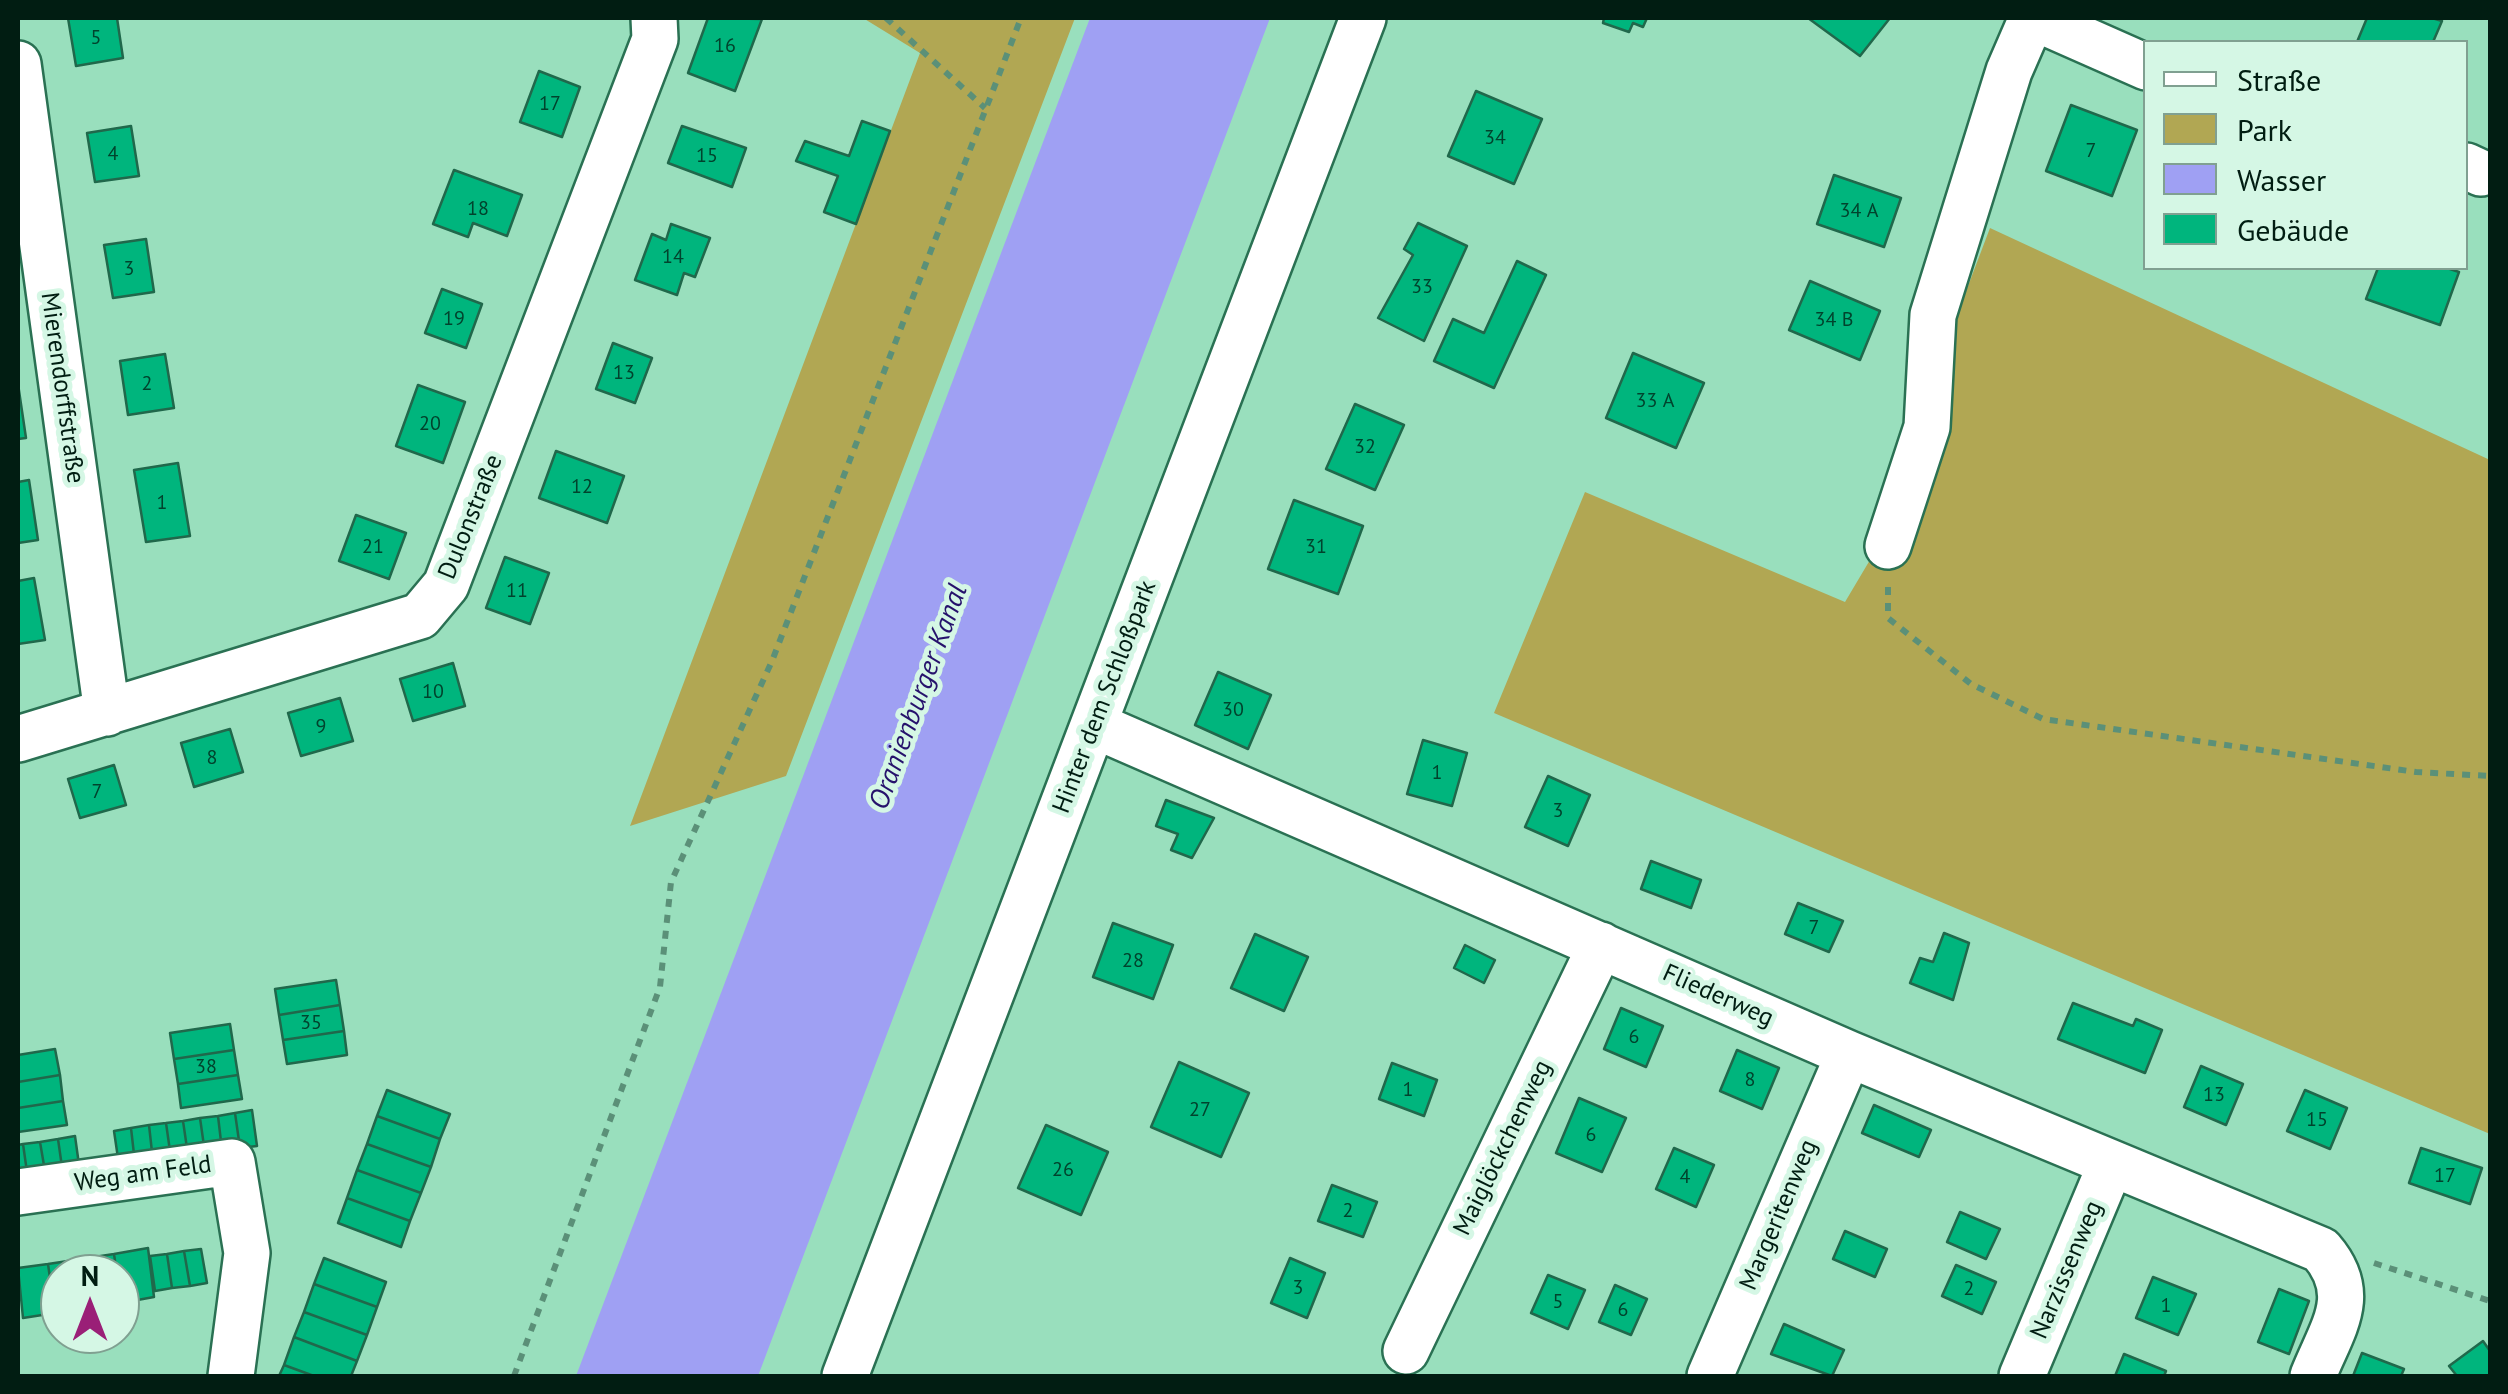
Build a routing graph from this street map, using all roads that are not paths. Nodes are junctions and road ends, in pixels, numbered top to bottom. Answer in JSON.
{"nodes":[{"id":1,"x":654,"y":18,"type":"edge"},
{"id":2,"x":1364,"y":18,"type":"edge"},
{"id":3,"x":2033,"y":18,"type":"edge"},
{"id":4,"x":18,"y":64,"type":"edge"},
{"id":5,"x":2143,"y":66,"type":"edge"},
{"id":6,"x":1888,"y":546,"type":"road end"},
{"id":7,"x":107,"y":713,"type":"junction"},
{"id":8,"x":1094,"y":724,"type":"junction"},
{"id":9,"x":18,"y":739,"type":"edge"},
{"id":10,"x":1600,"y":945,"type":"junction"},
{"id":11,"x":1849,"y":1054,"type":"junction"},
{"id":12,"x":2111,"y":1164,"type":"junction"},
{"id":13,"x":18,"y":1192,"type":"edge"},
{"id":14,"x":1406,"y":1351,"type":"dead end"},
{"id":15,"x":231,"y":1376,"type":"edge"},
{"id":16,"x":845,"y":1376,"type":"edge"},
{"id":17,"x":1710,"y":1376,"type":"edge"},
{"id":18,"x":2022,"y":1376,"type":"edge"},
{"id":19,"x":2313,"y":1376,"type":"edge"}],
"edges":[{"from":1,"to":7,"type":"street","name":"Dulonstraße"},
{"from":2,"to":8,"type":"street","name":"Hinter dem Schloßpark"},
{"from":3,"to":5,"type":"street"},
{"from":3,"to":6,"type":"street"},
{"from":4,"to":7,"type":"street","name":"Mierendorffstraße"},
{"from":7,"to":9,"type":"street","name":"Dulonstraße"},
{"from":8,"to":10,"type":"street","name":"Fliederweg"},
{"from":8,"to":16,"type":"street","name":"Hinter dem Schloßpark"},
{"from":10,"to":11,"type":"street","name":"Fliederweg"},
{"from":10,"to":14,"type":"street","name":"Maiglöckchenweg"},
{"from":11,"to":12,"type":"street","name":"Fliederweg"},
{"from":11,"to":17,"type":"street","name":"Margeritenweg"},
{"from":12,"to":18,"type":"street","name":"Narzissenweg"},
{"from":12,"to":19,"type":"street","name":"Fliederweg"},
{"from":13,"to":15,"type":"street","name":"Weg am Feld"}]}
